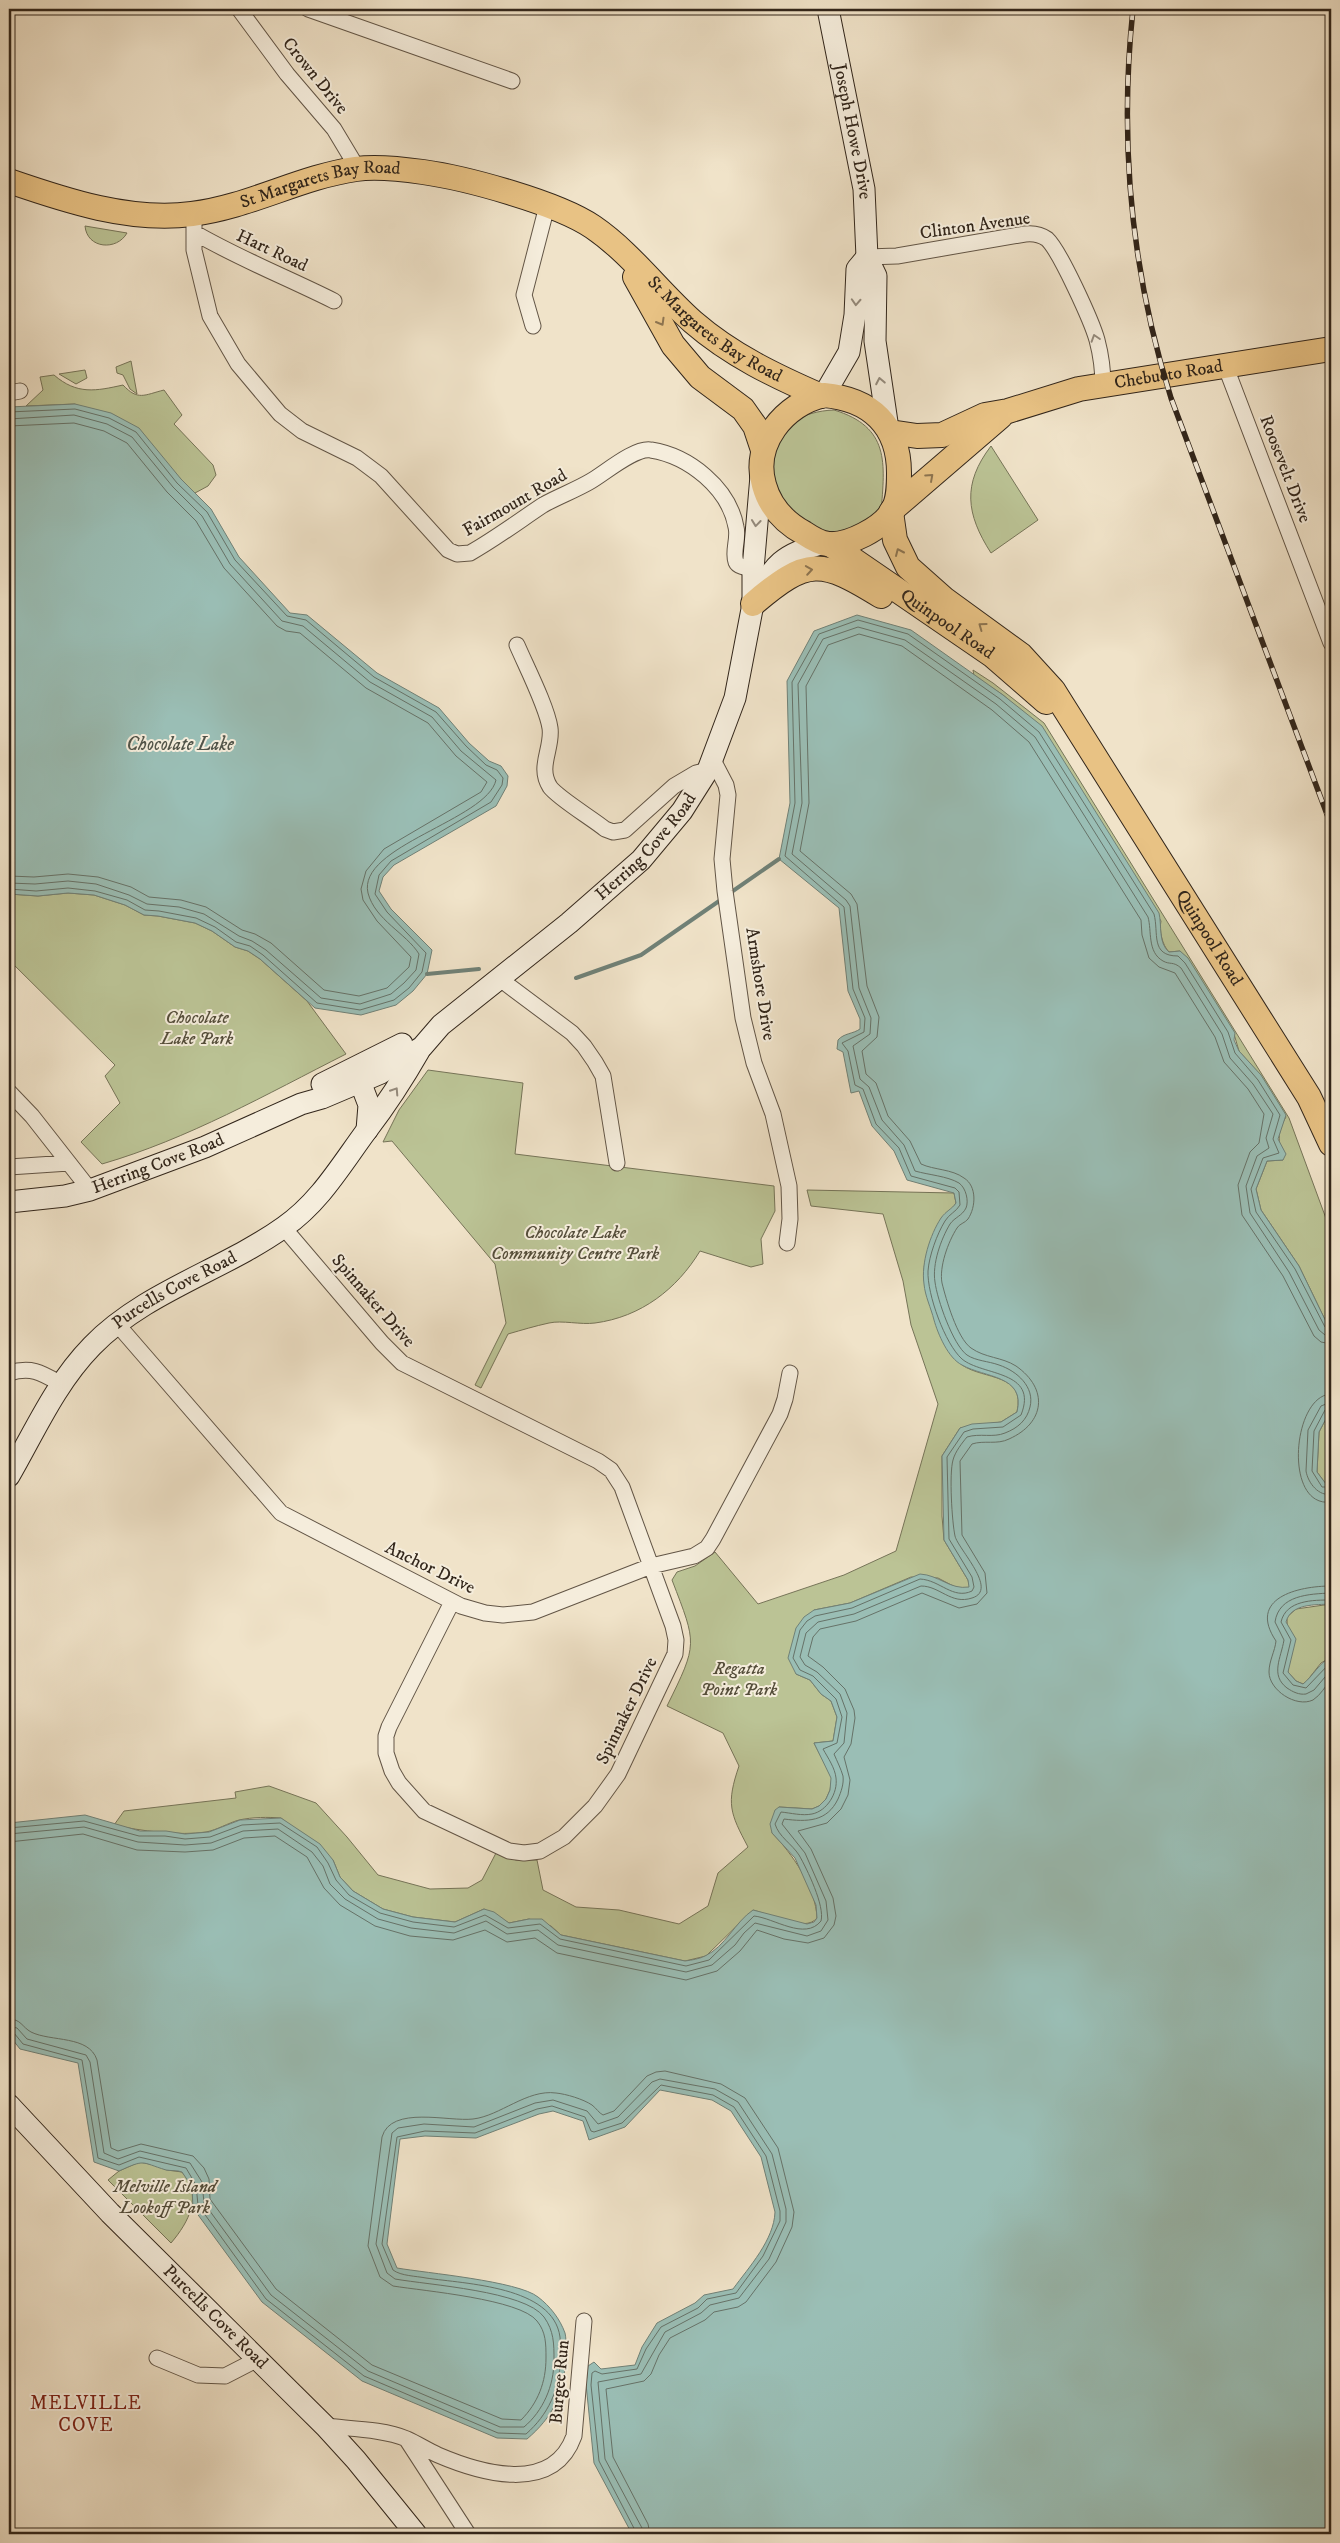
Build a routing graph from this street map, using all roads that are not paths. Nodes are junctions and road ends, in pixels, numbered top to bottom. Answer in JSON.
{"nodes":[{"id":1,"x":240,"y":9,"type":"edge"},
{"id":2,"x":311,"y":9,"type":"edge"},
{"id":3,"x":828,"y":9,"type":"edge"},
{"id":4,"x":512,"y":82,"type":"dead end"},
{"id":5,"x":358,"y":169,"type":"junction"},
{"id":6,"x":9,"y":181,"type":"edge"},
{"id":7,"x":547,"y":206,"type":"junction"},
{"id":8,"x":194,"y":224,"type":"junction"},
{"id":9,"x":620,"y":249,"type":"junction"},
{"id":10,"x":867,"y":257,"type":"junction"},
{"id":11,"x":334,"y":301,"type":"dead end"},
{"id":12,"x":532,"y":326,"type":"dead end"},
{"id":13,"x":1331,"y":349,"type":"edge"},
{"id":14,"x":1225,"y":365,"type":"junction"},
{"id":15,"x":1103,"y":386,"type":"junction"},
{"id":16,"x":823,"y":396,"type":"junction"},
{"id":17,"x":1008,"y":411,"type":"junction"},
{"id":18,"x":889,"y":430,"type":"junction"},
{"id":19,"x":763,"y":450,"type":"junction"},
{"id":20,"x":761,"y":476,"type":"junction"},
{"id":21,"x":892,"y":510,"type":"junction"},
{"id":22,"x":827,"y":543,"type":"junction"},
{"id":23,"x":753,"y":569,"type":"junction"},
{"id":24,"x":753,"y":604,"type":"junction"},
{"id":25,"x":1327,"y":620,"type":"edge"},
{"id":26,"x":1331,"y":643,"type":"edge"},
{"id":27,"x":517,"y":645,"type":"dead end"},
{"id":28,"x":1006,"y":667,"type":"junction"},
{"id":29,"x":1081,"y":735,"type":"junction"},
{"id":30,"x":711,"y":765,"type":"junction"},
{"id":31,"x":500,"y":979,"type":"junction"},
{"id":32,"x":441,"y":1025,"type":"junction"},
{"id":33,"x":422,"y":1047,"type":"junction"},
{"id":34,"x":359,"y":1075,"type":"junction"},
{"id":35,"x":9,"y":1092,"type":"edge"},
{"id":36,"x":367,"y":1130,"type":"junction"},
{"id":37,"x":1331,"y":1144,"type":"edge"},
{"id":38,"x":617,"y":1163,"type":"dead end"},
{"id":39,"x":69,"y":1164,"type":"junction"},
{"id":40,"x":9,"y":1167,"type":"edge"},
{"id":41,"x":90,"y":1190,"type":"junction"},
{"id":42,"x":9,"y":1202,"type":"edge"},
{"id":43,"x":284,"y":1228,"type":"junction"},
{"id":44,"x":787,"y":1243,"type":"dead end"},
{"id":45,"x":117,"y":1324,"type":"junction"},
{"id":46,"x":9,"y":1373,"type":"edge"},
{"id":47,"x":790,"y":1373,"type":"dead end"},
{"id":48,"x":62,"y":1384,"type":"junction"},
{"id":49,"x":9,"y":1476,"type":"edge"},
{"id":50,"x":651,"y":1566,"type":"junction"},
{"id":51,"x":452,"y":1602,"type":"junction"},
{"id":52,"x":9,"y":2105,"type":"edge"},
{"id":53,"x":584,"y":2321,"type":"dead end"},
{"id":54,"x":157,"y":2358,"type":"dead end"},
{"id":55,"x":258,"y":2359,"type":"junction"},
{"id":56,"x":325,"y":2426,"type":"junction"},
{"id":57,"x":406,"y":2439,"type":"junction"},
{"id":58,"x":416,"y":2534,"type":"edge"},
{"id":59,"x":468,"y":2534,"type":"edge"}],
"edges":[{"from":1,"to":5,"type":"street","name":"Crown Drive"},
{"from":2,"to":4,"type":"street"},
{"from":3,"to":10,"type":"main road","name":"Joseph Howe Drive"},
{"from":5,"to":7,"type":"main road","name":"St Margarets Bay Road"},
{"from":5,"to":8,"type":"main road","name":"St Margarets Bay Road"},
{"from":6,"to":8,"type":"main road","name":"St Margarets Bay Road"},
{"from":7,"to":9,"type":"main road","name":"St Margarets Bay Road"},
{"from":7,"to":12,"type":"street"},
{"from":8,"to":11,"type":"street","name":"Hart Road"},
{"from":8,"to":23,"type":"street","name":"Fairmount Road"},
{"from":9,"to":16,"type":"main road","name":"St Margarets Bay Road"},
{"from":9,"to":19,"type":"main road","name":"St Margarets Bay Road","one_way":true},
{"from":15,"to":10,"type":"street","name":"Clinton Avenue","one_way":true},
{"from":10,"to":16,"type":"main road","name":"Joseph Howe Drive","one_way":true},
{"from":18,"to":10,"type":"main road","name":"Joseph Howe Drive","one_way":true},
{"from":13,"to":14,"type":"main road","name":"Chebucto Road"},
{"from":14,"to":15,"type":"main road","name":"Chebucto Road"},
{"from":14,"to":25,"type":"street","name":"Roosevelt Drive"},
{"from":15,"to":17,"type":"main road","name":"Chebucto Road"},
{"from":16,"to":18,"type":"main road"},
{"from":16,"to":19,"type":"main road"},
{"from":17,"to":18,"type":"main road","name":"Chebucto Road"},
{"from":21,"to":17,"type":"main road","name":"Chebucto Road","one_way":true},
{"from":18,"to":21,"type":"main road"},
{"from":19,"to":20,"type":"main road"},
{"from":20,"to":22,"type":"main road"},
{"from":20,"to":23,"type":"main road","name":"Herring Cove Road","one_way":true},
{"from":21,"to":22,"type":"main road"},
{"from":29,"to":21,"type":"main road","name":"Quinpool Road","one_way":true},
{"from":22,"to":24,"type":"main road","name":"Herring Cove Road"},
{"from":22,"to":28,"type":"main road","name":"Quinpool Road"},
{"from":23,"to":24,"type":"main road","name":"Herring Cove Road"},
{"from":24,"to":28,"type":"main road","one_way":true},
{"from":24,"to":30,"type":"main road","name":"Herring Cove Road"},
{"from":25,"to":26,"type":"street","name":"Roosevelt Drive"},
{"from":27,"to":30,"type":"street"},
{"from":28,"to":29,"type":"main road","name":"Quinpool Road"},
{"from":29,"to":37,"type":"main road","name":"Quinpool Road"},
{"from":30,"to":31,"type":"main road","name":"Herring Cove Road"},
{"from":30,"to":44,"type":"street","name":"Armshore Drive"},
{"from":31,"to":32,"type":"main road","name":"Herring Cove Road"},
{"from":31,"to":38,"type":"street"},
{"from":32,"to":33,"type":"main road","name":"Herring Cove Road"},
{"from":32,"to":34,"type":"main road","name":"Herring Cove Road"},
{"from":33,"to":34,"type":"main road","name":"Herring Cove Road"},
{"from":36,"to":33,"type":"main road","name":"Purcells Cove Road","one_way":true},
{"from":34,"to":36,"type":"main road"},
{"from":34,"to":41,"type":"main road","name":"Herring Cove Road"},
{"from":35,"to":39,"type":"street"},
{"from":36,"to":43,"type":"main road","name":"Purcells Cove Road"},
{"from":39,"to":40,"type":"street"},
{"from":39,"to":41,"type":"street"},
{"from":41,"to":42,"type":"main road","name":"Herring Cove Road"},
{"from":43,"to":45,"type":"main road","name":"Purcells Cove Road"},
{"from":43,"to":50,"type":"street","name":"Spinnaker Drive"},
{"from":45,"to":48,"type":"main road","name":"Purcells Cove Road"},
{"from":45,"to":51,"type":"street","name":"Anchor Drive"},
{"from":46,"to":48,"type":"street"},
{"from":47,"to":50,"type":"street","name":"Anchor Drive"},
{"from":48,"to":49,"type":"main road","name":"Purcells Cove Road"},
{"from":50,"to":51,"type":"street","name":"Anchor Drive"},
{"from":50,"to":51,"type":"street","name":"Spinnaker Drive"},
{"from":52,"to":55,"type":"main road","name":"Purcells Cove Road"},
{"from":53,"to":57,"type":"street","name":"Burgee Run"},
{"from":54,"to":55,"type":"street"},
{"from":55,"to":56,"type":"main road","name":"Purcells Cove Road"},
{"from":56,"to":57,"type":"street","name":"Burgee Run"},
{"from":56,"to":58,"type":"main road","name":"Purcells Cove Road"},
{"from":57,"to":59,"type":"street"}]}
